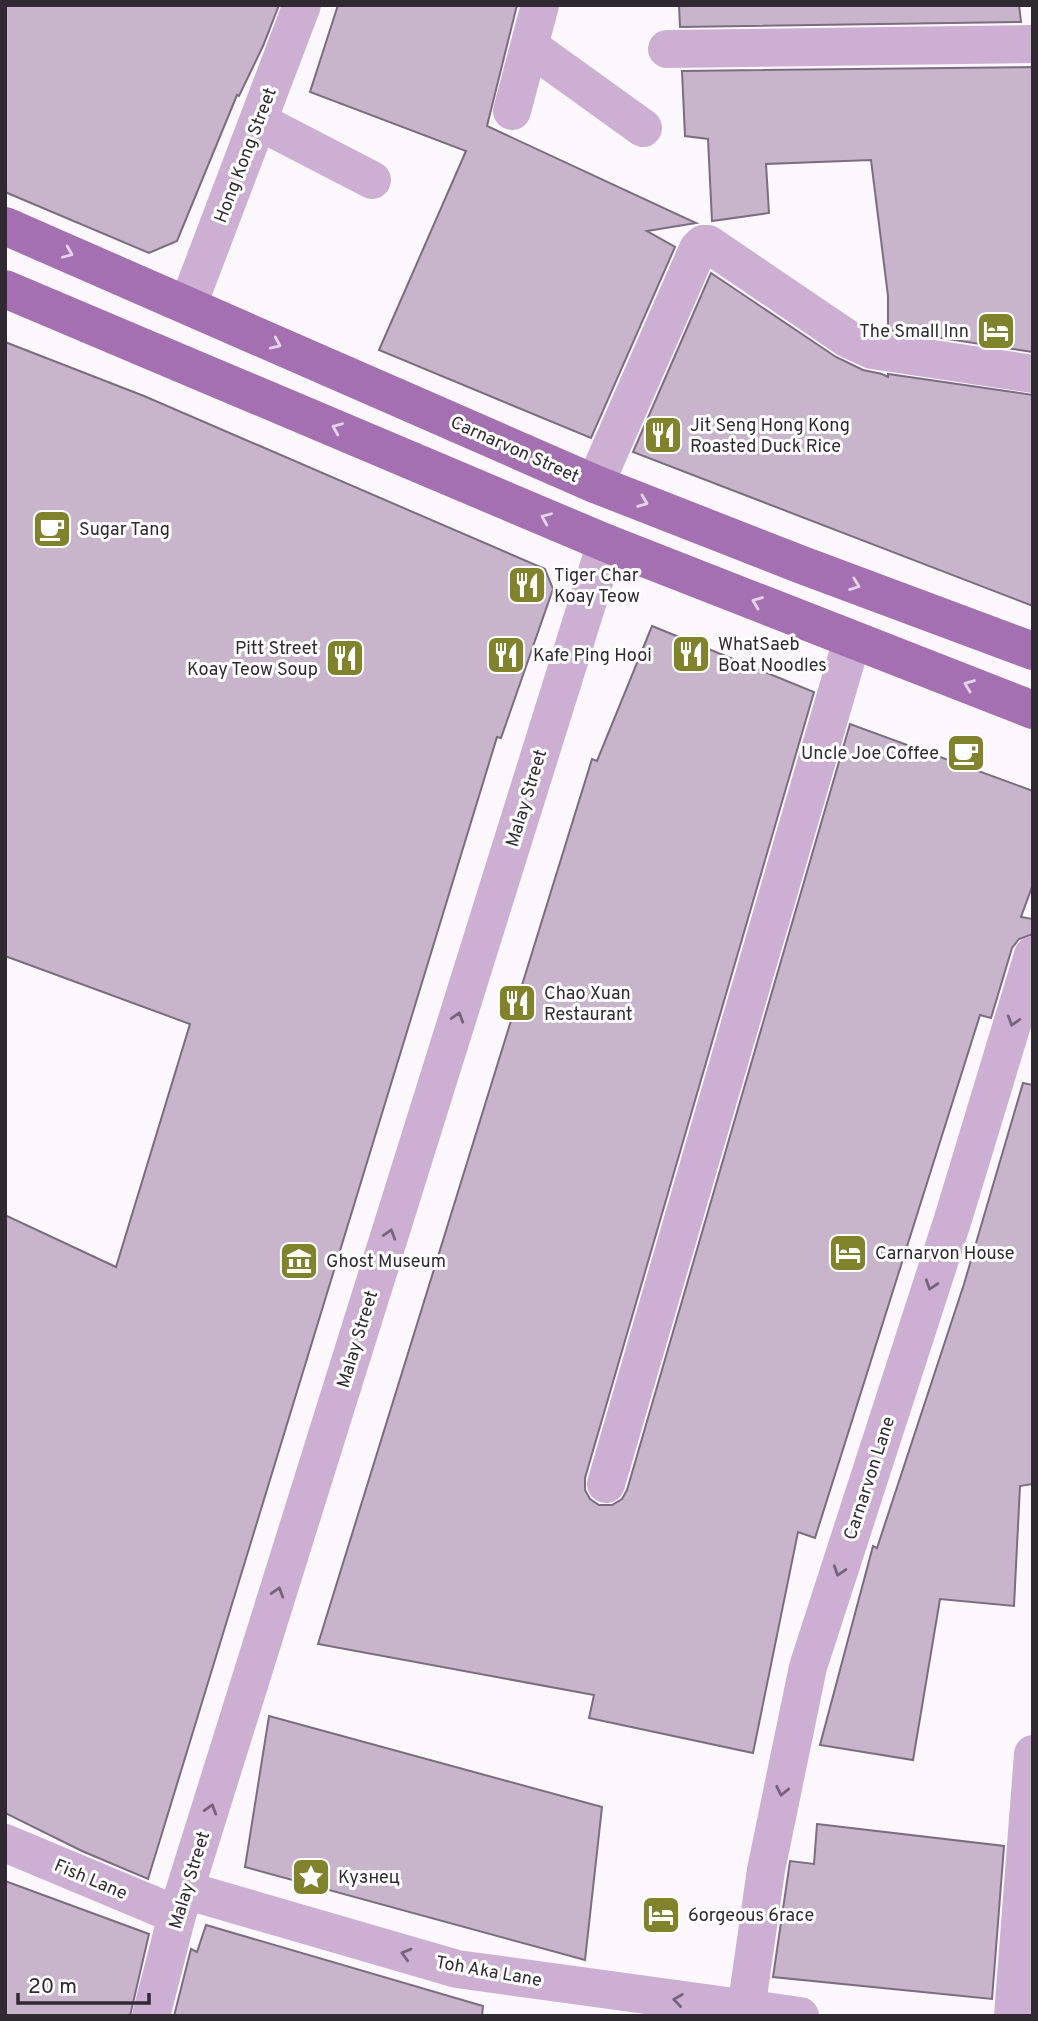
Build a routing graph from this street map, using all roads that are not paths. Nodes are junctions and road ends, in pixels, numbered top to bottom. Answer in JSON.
{"nodes":[{"id":1,"x":302,"y":5,"type":"edge"},
{"id":2,"x":540,"y":5,"type":"edge"},
{"id":3,"x":1033,"y":44,"type":"edge"},
{"id":4,"x":529,"y":46,"type":"junction"},
{"id":5,"x":667,"y":49,"type":"dead end"},
{"id":6,"x":512,"y":111,"type":"dead end"},
{"id":7,"x":258,"y":121,"type":"junction"},
{"id":8,"x":643,"y":128,"type":"dead end"},
{"id":9,"x":372,"y":180,"type":"dead end"},
{"id":10,"x":5,"y":226,"type":"edge"},
{"id":11,"x":5,"y":289,"type":"edge"},
{"id":12,"x":188,"y":305,"type":"junction"},
{"id":13,"x":1033,"y":374,"type":"edge"},
{"id":14,"x":595,"y":484,"type":"junction"},
{"id":15,"x":606,"y":543,"type":"junction"},
{"id":16,"x":852,"y":640,"type":"junction"},
{"id":17,"x":1033,"y":651,"type":"edge"},
{"id":18,"x":1033,"y":710,"type":"edge"},
{"id":19,"x":1033,"y":955,"type":"edge"},
{"id":20,"x":606,"y":1484,"type":"dead end"},
{"id":21,"x":1033,"y":1754,"type":"edge"},
{"id":22,"x":5,"y":1843,"type":"edge"},
{"id":23,"x":181,"y":1903,"type":"junction"},
{"id":24,"x":746,"y":2010,"type":"junction"},
{"id":25,"x":150,"y":2016,"type":"edge"},
{"id":26,"x":800,"y":2016,"type":"edge"},
{"id":27,"x":1013,"y":2016,"type":"edge"}],
"edges":[{"from":1,"to":7,"type":"street","name":"Hong Kong Street"},
{"from":2,"to":4,"type":"street"},
{"from":3,"to":5,"type":"street"},
{"from":4,"to":6,"type":"street"},
{"from":4,"to":8,"type":"street"},
{"from":7,"to":9,"type":"street"},
{"from":7,"to":12,"type":"street","name":"Hong Kong Street"},
{"from":10,"to":12,"type":"main road","name":"Carnarvon Street","one_way":true},
{"from":15,"to":11,"type":"main road","one_way":true},
{"from":12,"to":14,"type":"main road","name":"Carnarvon Street","one_way":true},
{"from":13,"to":14,"type":"street"},
{"from":14,"to":17,"type":"main road","name":"Carnarvon Street","one_way":true},
{"from":16,"to":15,"type":"main road","one_way":true},
{"from":23,"to":15,"type":"street","name":"Malay Street","one_way":true},
{"from":18,"to":16,"type":"main road","one_way":true},
{"from":16,"to":20,"type":"street"},
{"from":19,"to":24,"type":"street","name":"Carnarvon Lane","one_way":true},
{"from":21,"to":27,"type":"street"},
{"from":22,"to":23,"type":"street","name":"Fish Lane"},
{"from":24,"to":23,"type":"street","name":"Toh Aka Lane","one_way":true},
{"from":23,"to":25,"type":"street","name":"Malay Street"},
{"from":24,"to":26,"type":"street","name":"Toh Aka Lane"}]}
